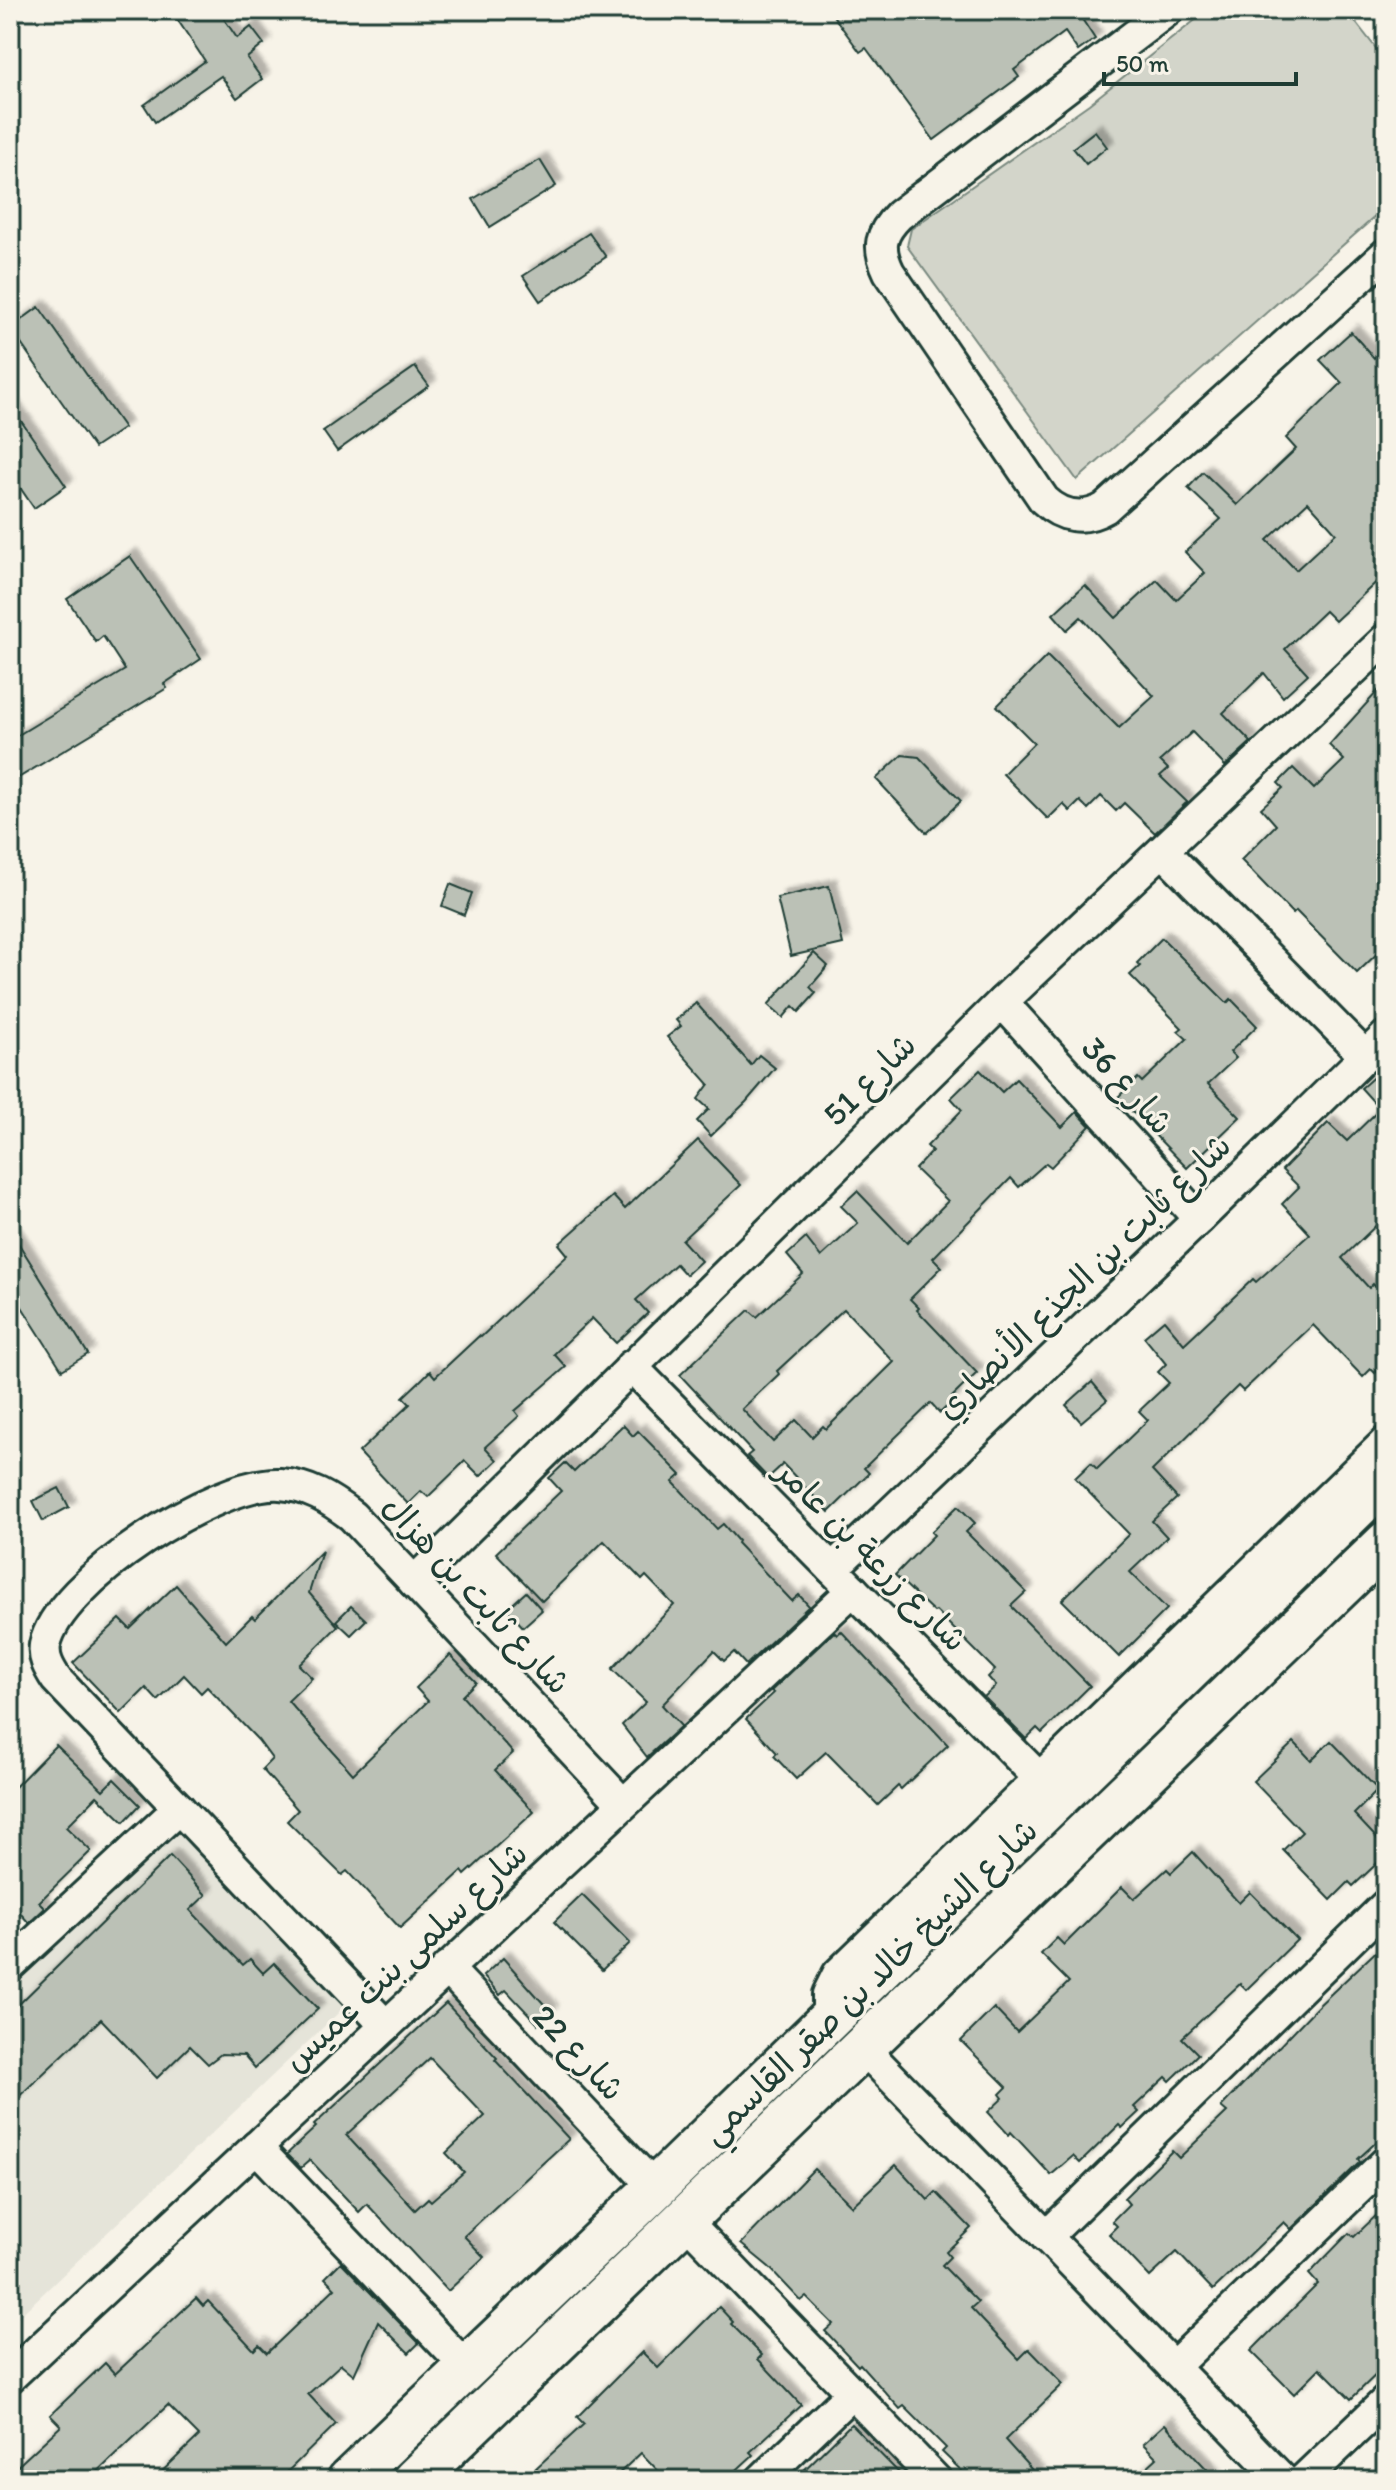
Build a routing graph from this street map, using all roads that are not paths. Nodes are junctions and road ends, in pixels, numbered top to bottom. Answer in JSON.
{"nodes":[{"id":1,"x":1168,"y":10,"type":"edge"},
{"id":2,"x":1386,"y":254,"type":"edge"},
{"id":3,"x":1386,"y":639,"type":"edge"},
{"id":4,"x":1163,"y":851,"type":"junction"},
{"id":5,"x":1002,"y":1002,"type":"junction"},
{"id":6,"x":1375,"y":1046,"type":"edge"},
{"id":7,"x":1199,"y":1219,"type":"junction"},
{"id":8,"x":631,"y":1366,"type":"junction"},
{"id":9,"x":1386,"y":1442,"type":"edge"},
{"id":10,"x":1386,"y":1479,"type":"edge"},
{"id":11,"x":1386,"y":1543,"type":"edge"},
{"id":12,"x":842,"y":1580,"type":"junction"},
{"id":13,"x":414,"y":1582,"type":"junction"},
{"id":14,"x":1048,"y":1788,"type":"junction"},
{"id":15,"x":623,"y":1804,"type":"junction"},
{"id":16,"x":179,"y":1808,"type":"junction"},
{"id":17,"x":1386,"y":1905,"type":"edge"},
{"id":18,"x":10,"y":1965,"type":"edge"},
{"id":19,"x":447,"y":1968,"type":"junction"},
{"id":20,"x":386,"y":2026,"type":"junction"},
{"id":21,"x":863,"y":2048,"type":"junction"},
{"id":22,"x":256,"y":2147,"type":"junction"},
{"id":23,"x":1386,"y":2162,"type":"edge"},
{"id":24,"x":655,"y":2188,"type":"junction"},
{"id":25,"x":685,"y":2220,"type":"junction"},
{"id":26,"x":1046,"y":2237,"type":"junction"},
{"id":27,"x":1173,"y":2367,"type":"junction"},
{"id":28,"x":467,"y":2368,"type":"junction"},
{"id":29,"x":10,"y":2377,"type":"edge"},
{"id":30,"x":852,"y":2393,"type":"junction"},
{"id":31,"x":1386,"y":2401,"type":"edge"},
{"id":32,"x":349,"y":2480,"type":"edge"},
{"id":33,"x":414,"y":2480,"type":"edge"},
{"id":34,"x":761,"y":2480,"type":"edge"},
{"id":35,"x":936,"y":2480,"type":"edge"},
{"id":36,"x":1283,"y":2480,"type":"edge"},
{"id":37,"x":1303,"y":2480,"type":"edge"}],
"edges":[{"from":1,"to":2,"type":"street"},
{"from":3,"to":4,"type":"street","name":"شارع 51"},
{"from":4,"to":5,"type":"street","name":"شارع 51"},
{"from":4,"to":6,"type":"street"},
{"from":5,"to":7,"type":"street","name":"شارع 36"},
{"from":5,"to":8,"type":"street","name":"شارع 51"},
{"from":6,"to":7,"type":"street","name":"شارع ثابت بن الجذع الأنصاري"},
{"from":7,"to":12,"type":"street","name":"شارع ثابت بن الجذع الأنصاري"},
{"from":8,"to":12,"type":"street","name":"شارع زرعة بن عامر"},
{"from":8,"to":13,"type":"street","name":"شارع 51"},
{"from":9,"to":14,"type":"street"},
{"from":10,"to":14,"type":"main road","name":"شارع الشيخ خالد بن صقر القاسمي"},
{"from":11,"to":21,"type":"main road","name":"شارع الشيخ خالد بن صقر القاسمي"},
{"from":12,"to":14,"type":"street","name":"شارع زرعة بن عامر"},
{"from":12,"to":15,"type":"street","name":"شارع سلمى بنت عميس"},
{"from":13,"to":15,"type":"street","name":"شارع ثابت بن هزال"},
{"from":13,"to":16,"type":"street","name":"شارع ثابت بن هزال"},
{"from":14,"to":24,"type":"main road","name":"شارع الشيخ خالد بن صقر القاسمي"},
{"from":15,"to":19,"type":"street","name":"شارع سلمى بنت عميس"},
{"from":16,"to":18,"type":"street"},
{"from":16,"to":20,"type":"street","name":"شارع ثابت بن هزال"},
{"from":17,"to":26,"type":"street"},
{"from":19,"to":20,"type":"street","name":"شارع سلمى بنت عميس"},
{"from":19,"to":24,"type":"street","name":"شارع 22"},
{"from":20,"to":22,"type":"street","name":"شارع سلمى بنت عميس"},
{"from":21,"to":25,"type":"main road","name":"شارع الشيخ خالد بن صقر القاسمي"},
{"from":21,"to":26,"type":"street"},
{"from":22,"to":28,"type":"street"},
{"from":22,"to":29,"type":"street","name":"شارع سلمى بنت عميس"},
{"from":23,"to":27,"type":"street"},
{"from":24,"to":28,"type":"main road","name":"شارع الشيخ خالد بن صقر القاسمي"},
{"from":25,"to":30,"type":"street"},
{"from":25,"to":33,"type":"main road","name":"شارع الشيخ خالد بن صقر القاسمي"},
{"from":26,"to":27,"type":"street"},
{"from":27,"to":36,"type":"street"},
{"from":28,"to":32,"type":"main road","name":"شارع الشيخ خالد بن صقر القاسمي"},
{"from":30,"to":34,"type":"street"},
{"from":30,"to":35,"type":"street"},
{"from":31,"to":37,"type":"street"}]}
